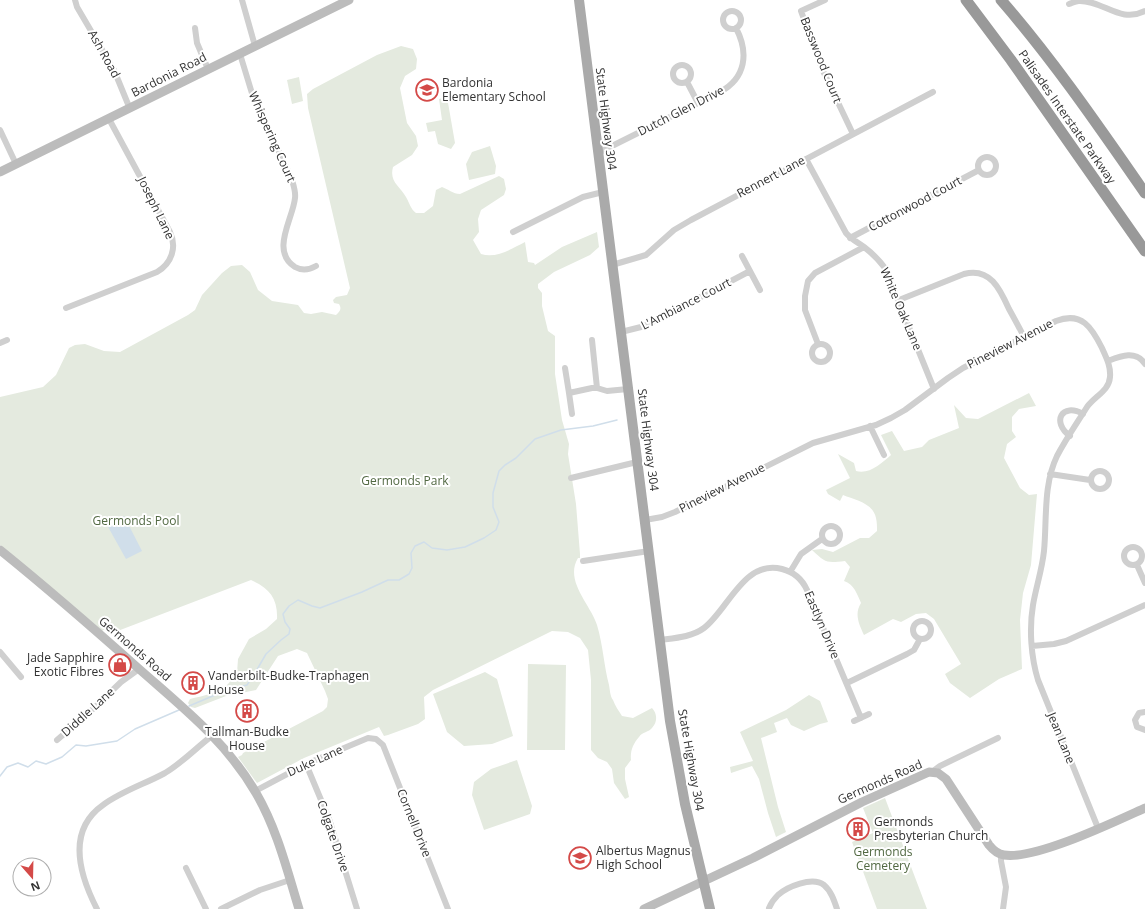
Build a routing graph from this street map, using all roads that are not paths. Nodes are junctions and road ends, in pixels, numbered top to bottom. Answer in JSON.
{"nodes":[{"id":1,"x":75,"y":0,"type":"edge"},
{"id":2,"x":242,"y":0,"type":"edge"},
{"id":3,"x":349,"y":0,"type":"edge"},
{"id":4,"x":578,"y":0,"type":"edge"},
{"id":5,"x":825,"y":0,"type":"edge"},
{"id":6,"x":966,"y":0,"type":"edge"},
{"id":7,"x":1001,"y":0,"type":"edge"},
{"id":8,"x":335,"y":3,"type":"edge"},
{"id":9,"x":1070,"y":4,"type":"dead end"},
{"id":10,"x":1145,"y":11,"type":"edge"},
{"id":11,"x":195,"y":28,"type":"dead end"},
{"id":12,"x":736,"y":28,"type":"dead end"},
{"id":13,"x":255,"y":46,"type":"junction"},
{"id":14,"x":240,"y":54,"type":"junction"},
{"id":15,"x":208,"y":69,"type":"junction"},
{"id":16,"x":687,"y":82,"type":"dead end"},
{"id":17,"x":933,"y":92,"type":"dead end"},
{"id":18,"x":698,"y":103,"type":"junction"},
{"id":19,"x":130,"y":109,"type":"junction"},
{"id":20,"x":109,"y":119,"type":"junction"},
{"id":21,"x":0,"y":130,"type":"edge"},
{"id":22,"x":853,"y":134,"type":"junction"},
{"id":23,"x":598,"y":153,"type":"junction"},
{"id":24,"x":806,"y":159,"type":"junction"},
{"id":25,"x":16,"y":164,"type":"junction"},
{"id":26,"x":979,"y":170,"type":"dead end"},
{"id":27,"x":0,"y":172,"type":"edge"},
{"id":28,"x":603,"y":192,"type":"junction"},
{"id":29,"x":1145,"y":193,"type":"edge"},
{"id":30,"x":513,"y":232,"type":"dead end"},
{"id":31,"x":850,"y":238,"type":"junction"},
{"id":32,"x":864,"y":247,"type":"junction"},
{"id":33,"x":1145,"y":251,"type":"edge"},
{"id":34,"x":742,"y":256,"type":"dead end"},
{"id":35,"x":612,"y":265,"type":"junction"},
{"id":36,"x":316,"y":266,"type":"dead end"},
{"id":37,"x":750,"y":271,"type":"junction"},
{"id":38,"x":760,"y":290,"type":"dead end"},
{"id":39,"x":899,"y":300,"type":"junction"},
{"id":40,"x":66,"y":308,"type":"dead end"},
{"id":41,"x":621,"y":332,"type":"junction"},
{"id":42,"x":1024,"y":337,"type":"junction"},
{"id":43,"x":7,"y":340,"type":"dead end"},
{"id":44,"x":592,"y":340,"type":"dead end"},
{"id":45,"x":0,"y":343,"type":"edge"},
{"id":46,"x":818,"y":344,"type":"dead end"},
{"id":47,"x":1108,"y":361,"type":"junction"},
{"id":48,"x":1145,"y":364,"type":"edge"},
{"id":49,"x":565,"y":368,"type":"dead end"},
{"id":50,"x":597,"y":388,"type":"junction"},
{"id":51,"x":934,"y":388,"type":"junction"},
{"id":52,"x":628,"y":389,"type":"junction"},
{"id":53,"x":569,"y":393,"type":"junction"},
{"id":54,"x":572,"y":414,"type":"dead end"},
{"id":55,"x":1083,"y":414,"type":"junction"},
{"id":56,"x":870,"y":426,"type":"junction"},
{"id":57,"x":1070,"y":436,"type":"junction"},
{"id":58,"x":884,"y":455,"type":"dead end"},
{"id":59,"x":637,"y":462,"type":"junction"},
{"id":60,"x":1050,"y":474,"type":"junction"},
{"id":61,"x":571,"y":478,"type":"dead end"},
{"id":62,"x":1090,"y":480,"type":"dead end"},
{"id":63,"x":644,"y":520,"type":"junction"},
{"id":64,"x":822,"y":540,"type":"dead end"},
{"id":65,"x":648,"y":551,"type":"junction"},
{"id":66,"x":1,"y":554,"type":"edge"},
{"id":67,"x":583,"y":561,"type":"dead end"},
{"id":68,"x":1137,"y":565,"type":"dead end"},
{"id":69,"x":790,"y":572,"type":"junction"},
{"id":70,"x":1145,"y":583,"type":"edge"},
{"id":71,"x":1145,"y":605,"type":"edge"},
{"id":72,"x":920,"y":639,"type":"dead end"},
{"id":73,"x":660,"y":640,"type":"junction"},
{"id":74,"x":1032,"y":646,"type":"junction"},
{"id":75,"x":0,"y":652,"type":"edge"},
{"id":76,"x":139,"y":669,"type":"junction"},
{"id":77,"x":22,"y":678,"type":"dead end"},
{"id":78,"x":847,"y":683,"type":"junction"},
{"id":79,"x":1145,"y":712,"type":"edge"},
{"id":80,"x":869,"y":714,"type":"dead end"},
{"id":81,"x":861,"y":718,"type":"junction"},
{"id":82,"x":854,"y":721,"type":"dead end"},
{"id":83,"x":1145,"y":730,"type":"edge"},
{"id":84,"x":212,"y":735,"type":"junction"},
{"id":85,"x":998,"y":738,"type":"dead end"},
{"id":86,"x":376,"y":739,"type":"joint"},
{"id":87,"x":56,"y":740,"type":"dead end"},
{"id":88,"x":306,"y":764,"type":"junction"},
{"id":89,"x":932,"y":772,"type":"junction"},
{"id":90,"x":255,"y":791,"type":"junction"},
{"id":91,"x":1145,"y":808,"type":"edge"},
{"id":92,"x":1098,"y":828,"type":"junction"},
{"id":93,"x":1001,"y":854,"type":"junction"},
{"id":94,"x":186,"y":868,"type":"dead end"},
{"id":95,"x":290,"y":880,"type":"junction"},
{"id":96,"x":703,"y":882,"type":"junction"},
{"id":97,"x":769,"y":908,"type":"edge"},
{"id":98,"x":97,"y":909,"type":"edge"},
{"id":99,"x":206,"y":909,"type":"edge"},
{"id":100,"x":221,"y":909,"type":"edge"},
{"id":101,"x":299,"y":909,"type":"edge"},
{"id":102,"x":357,"y":909,"type":"edge"},
{"id":103,"x":448,"y":909,"type":"edge"},
{"id":104,"x":644,"y":909,"type":"edge"},
{"id":105,"x":710,"y":909,"type":"edge"},
{"id":106,"x":837,"y":909,"type":"edge"},
{"id":107,"x":1003,"y":909,"type":"edge"}],
"edges":[{"from":1,"to":19,"type":"street","name":"Ash Road"},
{"from":2,"to":13,"type":"street"},
{"from":3,"to":8,"type":"street","name":"Bardonia Road"},
{"from":4,"to":23,"type":"main road","name":"State Highway 304"},
{"from":5,"to":22,"type":"street","name":"Basswood Court"},
{"from":6,"to":33,"type":"highway","name":"Palisades Interstate Parkway"},
{"from":7,"to":29,"type":"highway","name":"Palisades Interstate Parkway"},
{"from":8,"to":13,"type":"street","name":"Bardonia Road"},
{"from":9,"to":10,"type":"street"},
{"from":11,"to":15,"type":"street"},
{"from":12,"to":18,"type":"street","name":"Dutch Glen Drive"},
{"from":13,"to":14,"type":"street","name":"Bardonia Road"},
{"from":14,"to":15,"type":"street","name":"Bardonia Road"},
{"from":14,"to":36,"type":"street","name":"Whispering Court"},
{"from":15,"to":19,"type":"street","name":"Bardonia Road"},
{"from":16,"to":18,"type":"street"},
{"from":17,"to":22,"type":"street","name":"Rennert Lane"},
{"from":18,"to":23,"type":"street","name":"Dutch Glen Drive"},
{"from":19,"to":20,"type":"street","name":"Bardonia Road"},
{"from":20,"to":25,"type":"street","name":"Bardonia Road"},
{"from":20,"to":40,"type":"street","name":"Joseph Lane"},
{"from":21,"to":25,"type":"street"},
{"from":22,"to":24,"type":"street","name":"Rennert Lane"},
{"from":23,"to":28,"type":"main road","name":"State Highway 304"},
{"from":24,"to":31,"type":"street","name":"White Oak Lane"},
{"from":24,"to":35,"type":"street","name":"Rennert Lane"},
{"from":25,"to":27,"type":"street","name":"Bardonia Road"},
{"from":26,"to":31,"type":"street","name":"Cottonwood Court"},
{"from":28,"to":30,"type":"street"},
{"from":28,"to":35,"type":"main road","name":"State Highway 304"},
{"from":31,"to":32,"type":"street","name":"White Oak Lane"},
{"from":32,"to":39,"type":"street","name":"White Oak Lane"},
{"from":32,"to":46,"type":"street"},
{"from":34,"to":37,"type":"street"},
{"from":35,"to":41,"type":"main road","name":"State Highway 304"},
{"from":37,"to":38,"type":"street"},
{"from":37,"to":41,"type":"street","name":"L'Ambiance Court"},
{"from":39,"to":42,"type":"street"},
{"from":39,"to":51,"type":"street","name":"White Oak Lane"},
{"from":41,"to":52,"type":"main road","name":"State Highway 304"},
{"from":42,"to":47,"type":"street","name":"Pineview Avenue"},
{"from":42,"to":51,"type":"street","name":"Pineview Avenue"},
{"from":43,"to":45,"type":"street"},
{"from":44,"to":50,"type":"street"},
{"from":47,"to":48,"type":"street"},
{"from":47,"to":55,"type":"street","name":"Pineview Avenue"},
{"from":49,"to":53,"type":"street"},
{"from":50,"to":52,"type":"street"},
{"from":50,"to":53,"type":"street"},
{"from":51,"to":56,"type":"street","name":"Pineview Avenue"},
{"from":52,"to":59,"type":"main road","name":"State Highway 304"},
{"from":53,"to":54,"type":"street"},
{"from":55,"to":57,"type":"street","name":"Pineview Avenue"},
{"from":55,"to":57,"type":"street"},
{"from":56,"to":58,"type":"street"},
{"from":56,"to":63,"type":"street","name":"Pineview Avenue"},
{"from":57,"to":60,"type":"street","name":"Pineview Avenue"},
{"from":59,"to":61,"type":"street"},
{"from":59,"to":63,"type":"main road","name":"State Highway 304"},
{"from":60,"to":62,"type":"street"},
{"from":60,"to":74,"type":"street","name":"Pineview Avenue"},
{"from":63,"to":65,"type":"main road","name":"State Highway 304"},
{"from":64,"to":69,"type":"street"},
{"from":65,"to":67,"type":"street"},
{"from":65,"to":73,"type":"main road","name":"State Highway 304"},
{"from":66,"to":76,"type":"street","name":"Germonds Road"},
{"from":68,"to":70,"type":"street"},
{"from":69,"to":73,"type":"street"},
{"from":69,"to":78,"type":"street","name":"Eastlyn Drive"},
{"from":71,"to":74,"type":"street"},
{"from":72,"to":78,"type":"street"},
{"from":73,"to":96,"type":"main road","name":"State Highway 304"},
{"from":74,"to":92,"type":"street","name":"Jean Lane"},
{"from":75,"to":77,"type":"street"},
{"from":76,"to":84,"type":"street","name":"Germonds Road"},
{"from":76,"to":87,"type":"street","name":"Diddle Lane"},
{"from":78,"to":81,"type":"street","name":"Eastlyn Drive"},
{"from":79,"to":83,"type":"street"},
{"from":80,"to":81,"type":"street"},
{"from":81,"to":82,"type":"street"},
{"from":84,"to":90,"type":"street","name":"Germonds Road"},
{"from":84,"to":98,"type":"street"},
{"from":85,"to":89,"type":"street"},
{"from":86,"to":88,"type":"street","name":"Duke Lane"},
{"from":86,"to":103,"type":"street","name":"Cornell Drive"},
{"from":88,"to":90,"type":"street","name":"Duke Lane"},
{"from":88,"to":102,"type":"street","name":"Colgate Drive"},
{"from":89,"to":93,"type":"street","name":"Germonds Road"},
{"from":89,"to":96,"type":"street","name":"Germonds Road"},
{"from":90,"to":95,"type":"street","name":"Germonds Road"},
{"from":91,"to":92,"type":"street"},
{"from":92,"to":93,"type":"street"},
{"from":93,"to":107,"type":"street"},
{"from":94,"to":99,"type":"street"},
{"from":95,"to":100,"type":"street"},
{"from":95,"to":101,"type":"street","name":"Germonds Road"},
{"from":96,"to":104,"type":"street","name":"Germonds Road"},
{"from":96,"to":105,"type":"main road","name":"State Highway 304"},
{"from":97,"to":106,"type":"street"}]}
